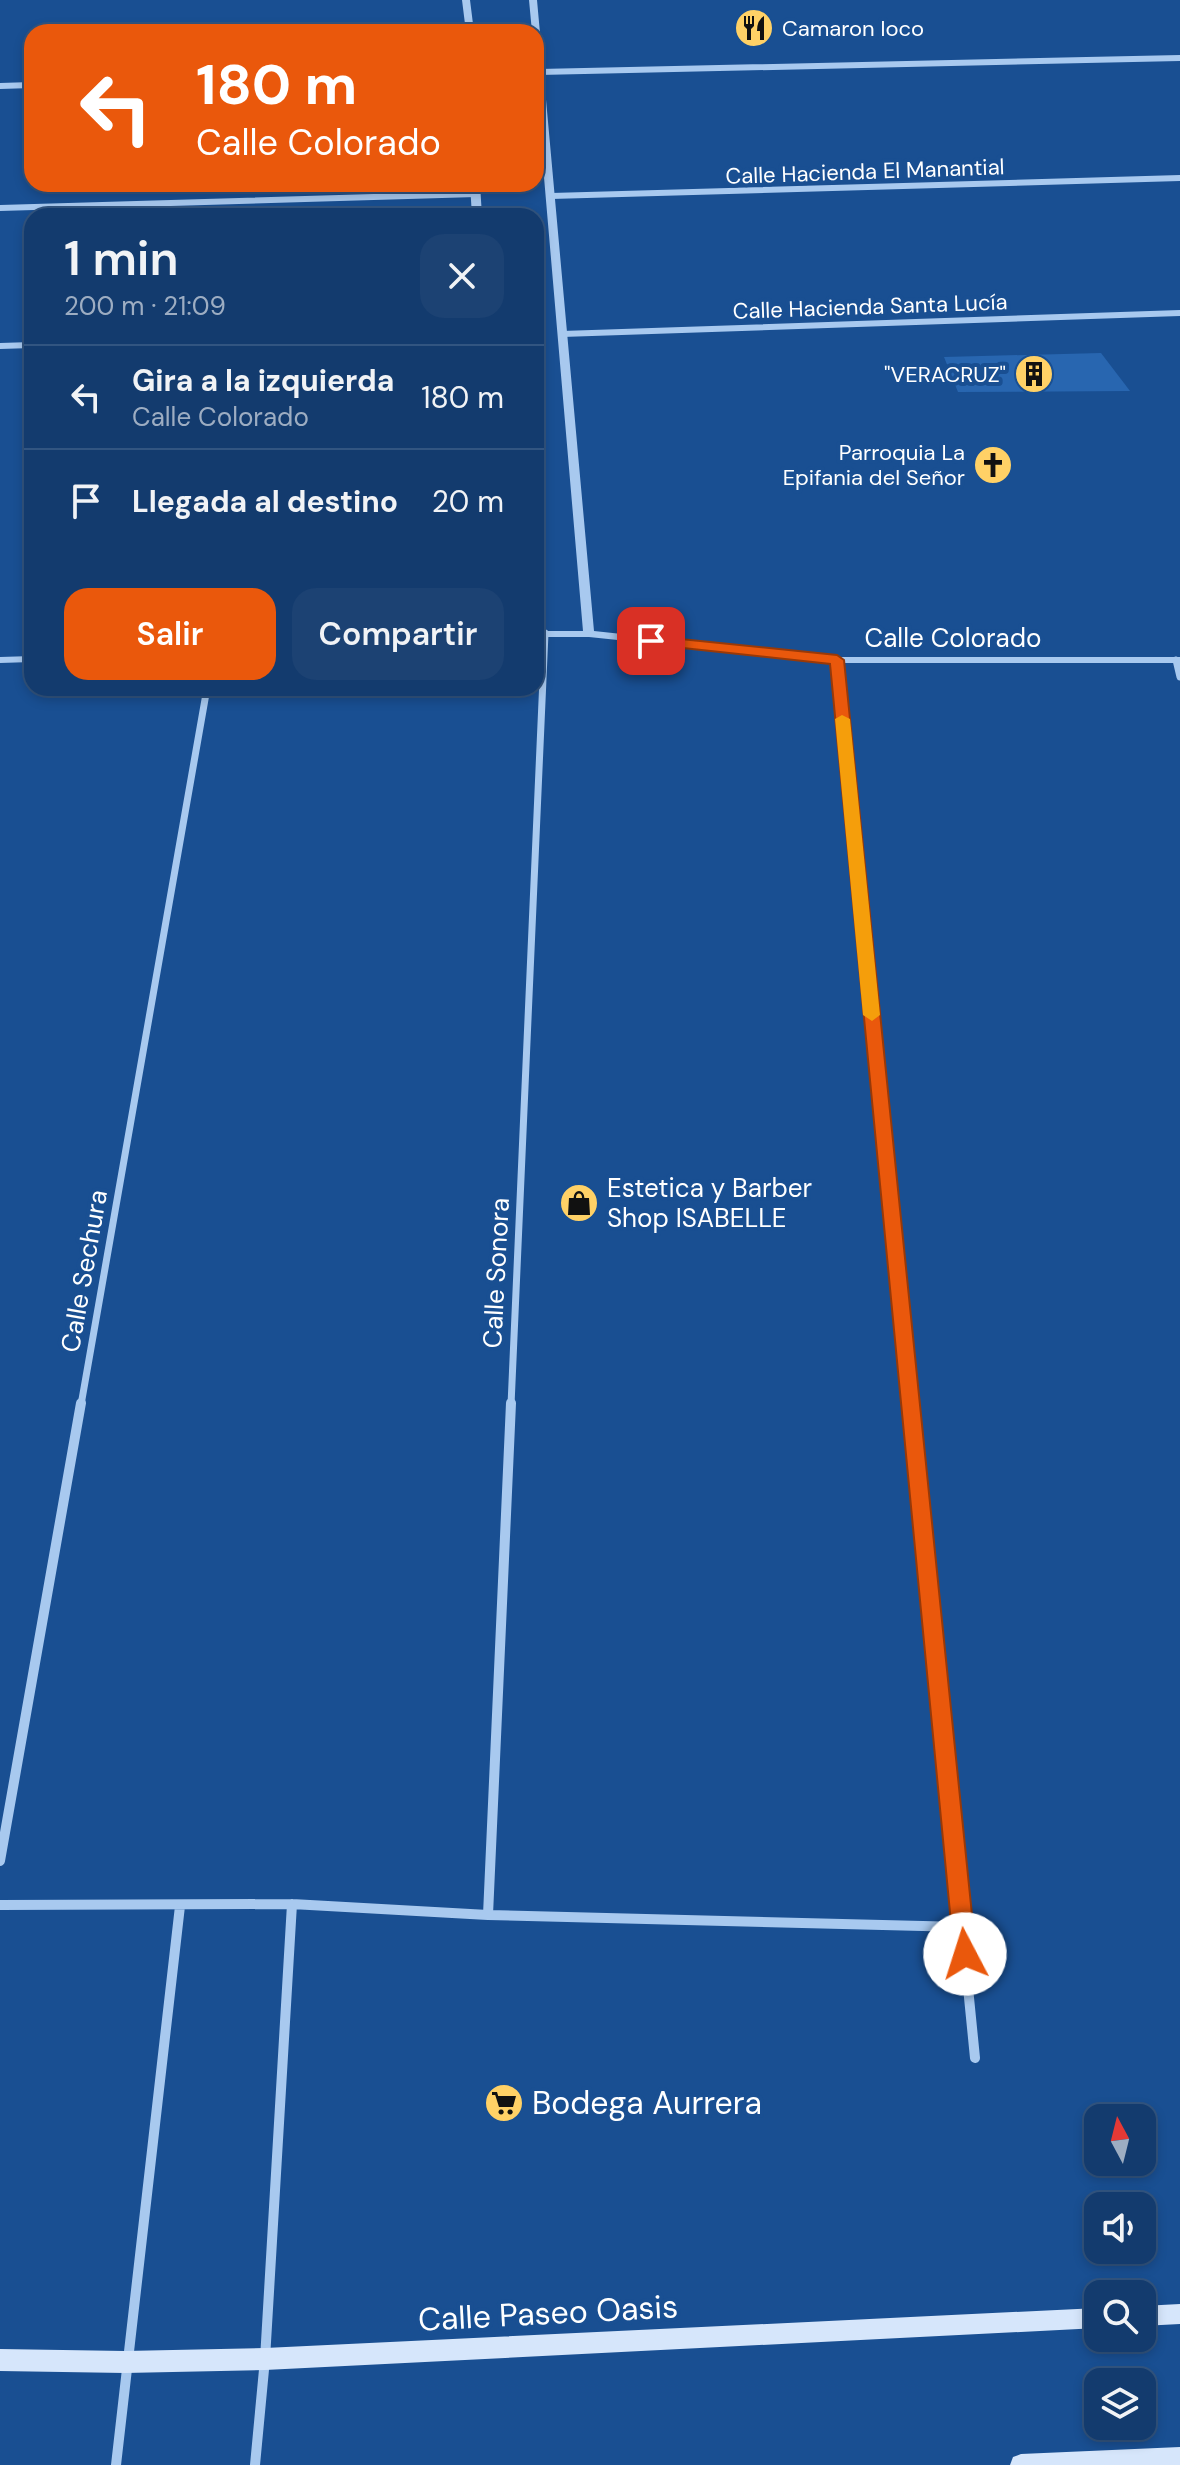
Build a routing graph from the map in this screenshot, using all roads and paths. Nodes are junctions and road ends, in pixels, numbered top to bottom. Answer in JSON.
{"nodes":[{"id":1,"x":466,"y":0,"type":"edge"},
{"id":2,"x":533,"y":0,"type":"edge"},
{"id":3,"x":469,"y":24,"type":"edge"},
{"id":4,"x":535,"y":24,"type":"edge"},
{"id":5,"x":1180,"y":58,"type":"edge"},
{"id":6,"x":544,"y":72,"type":"edge"},
{"id":7,"x":24,"y":85,"type":"edge"},
{"id":8,"x":0,"y":86,"type":"edge"},
{"id":9,"x":544,"y":124,"type":"edge"},
{"id":10,"x":1180,"y":178,"type":"edge"},
{"id":11,"x":401,"y":192,"type":"edge"},
{"id":12,"x":551,"y":196,"type":"junction"},
{"id":13,"x":0,"y":208,"type":"edge"},
{"id":14,"x":1180,"y":313,"type":"edge"},
{"id":15,"x":562,"y":334,"type":"junction"},
{"id":16,"x":24,"y":345,"type":"edge"},
{"id":17,"x":0,"y":346,"type":"edge"},
{"id":18,"x":544,"y":633,"type":"edge"},
{"id":19,"x":589,"y":634,"type":"junction"},
{"id":20,"x":24,"y":659,"type":"edge"},
{"id":21,"x":0,"y":660,"type":"edge"},
{"id":22,"x":837,"y":660,"type":"junction"},
{"id":23,"x":1178,"y":660,"type":"edge"},
{"id":24,"x":1180,"y":677,"type":"edge"},
{"id":25,"x":206,"y":696,"type":"edge"},
{"id":26,"x":537,"y":696,"type":"edge"},
{"id":27,"x":0,"y":1861,"type":"edge"},
{"id":28,"x":292,"y":1904,"type":"junction"},
{"id":29,"x":0,"y":1905,"type":"edge"},
{"id":30,"x":180,"y":1906,"type":"junction"},
{"id":31,"x":488,"y":1915,"type":"junction"},
{"id":32,"x":963,"y":1927,"type":"junction"},
{"id":33,"x":975,"y":2058,"type":"dead end"},
{"id":34,"x":1180,"y":2314,"type":"edge"},
{"id":35,"x":1156,"y":2315,"type":"edge"},
{"id":36,"x":1084,"y":2319,"type":"edge"},
{"id":37,"x":265,"y":2359,"type":"junction"},
{"id":38,"x":0,"y":2360,"type":"edge"},
{"id":39,"x":125,"y":2362,"type":"junction"},
{"id":40,"x":1180,"y":2458,"type":"edge"},
{"id":41,"x":116,"y":2465,"type":"edge"},
{"id":42,"x":255,"y":2465,"type":"edge"},
{"id":43,"x":1021,"y":2465,"type":"edge"}],
"edges":[{"from":1,"to":3,"type":"street"},
{"from":2,"to":4,"type":"street"},
{"from":5,"to":6,"type":"street"},
{"from":7,"to":8,"type":"street"},
{"from":9,"to":12,"type":"street"},
{"from":10,"to":12,"type":"street","name":"Calle Hacienda El Manantial"},
{"from":11,"to":13,"type":"street"},
{"from":12,"to":15,"type":"street"},
{"from":14,"to":15,"type":"street","name":"Calle Hacienda Santa Lucía"},
{"from":15,"to":19,"type":"street"},
{"from":16,"to":17,"type":"street"},
{"from":18,"to":19,"type":"street","name":"Calle Colorado"},
{"from":19,"to":22,"type":"street","name":"Calle Colorado"},
{"from":20,"to":21,"type":"street"},
{"from":22,"to":23,"type":"street","name":"Calle Colorado"},
{"from":22,"to":32,"type":"street"},
{"from":23,"to":24,"type":"street"},
{"from":25,"to":27,"type":"street","name":"Calle Sechura"},
{"from":26,"to":31,"type":"street","name":"Calle Sonora"},
{"from":28,"to":30,"type":"street"},
{"from":28,"to":31,"type":"street"},
{"from":28,"to":37,"type":"street"},
{"from":29,"to":30,"type":"street"},
{"from":30,"to":39,"type":"street"},
{"from":31,"to":32,"type":"street"},
{"from":32,"to":33,"type":"street"},
{"from":34,"to":35,"type":"main road"},
{"from":36,"to":37,"type":"main road","name":"Calle Paseo Oasis"},
{"from":37,"to":39,"type":"main road","name":"Calle Paseo Oasis"},
{"from":37,"to":42,"type":"street"},
{"from":38,"to":39,"type":"main road","name":"Calle Paseo Oasis"},
{"from":39,"to":41,"type":"street"},
{"from":40,"to":43,"type":"main road"}]}
